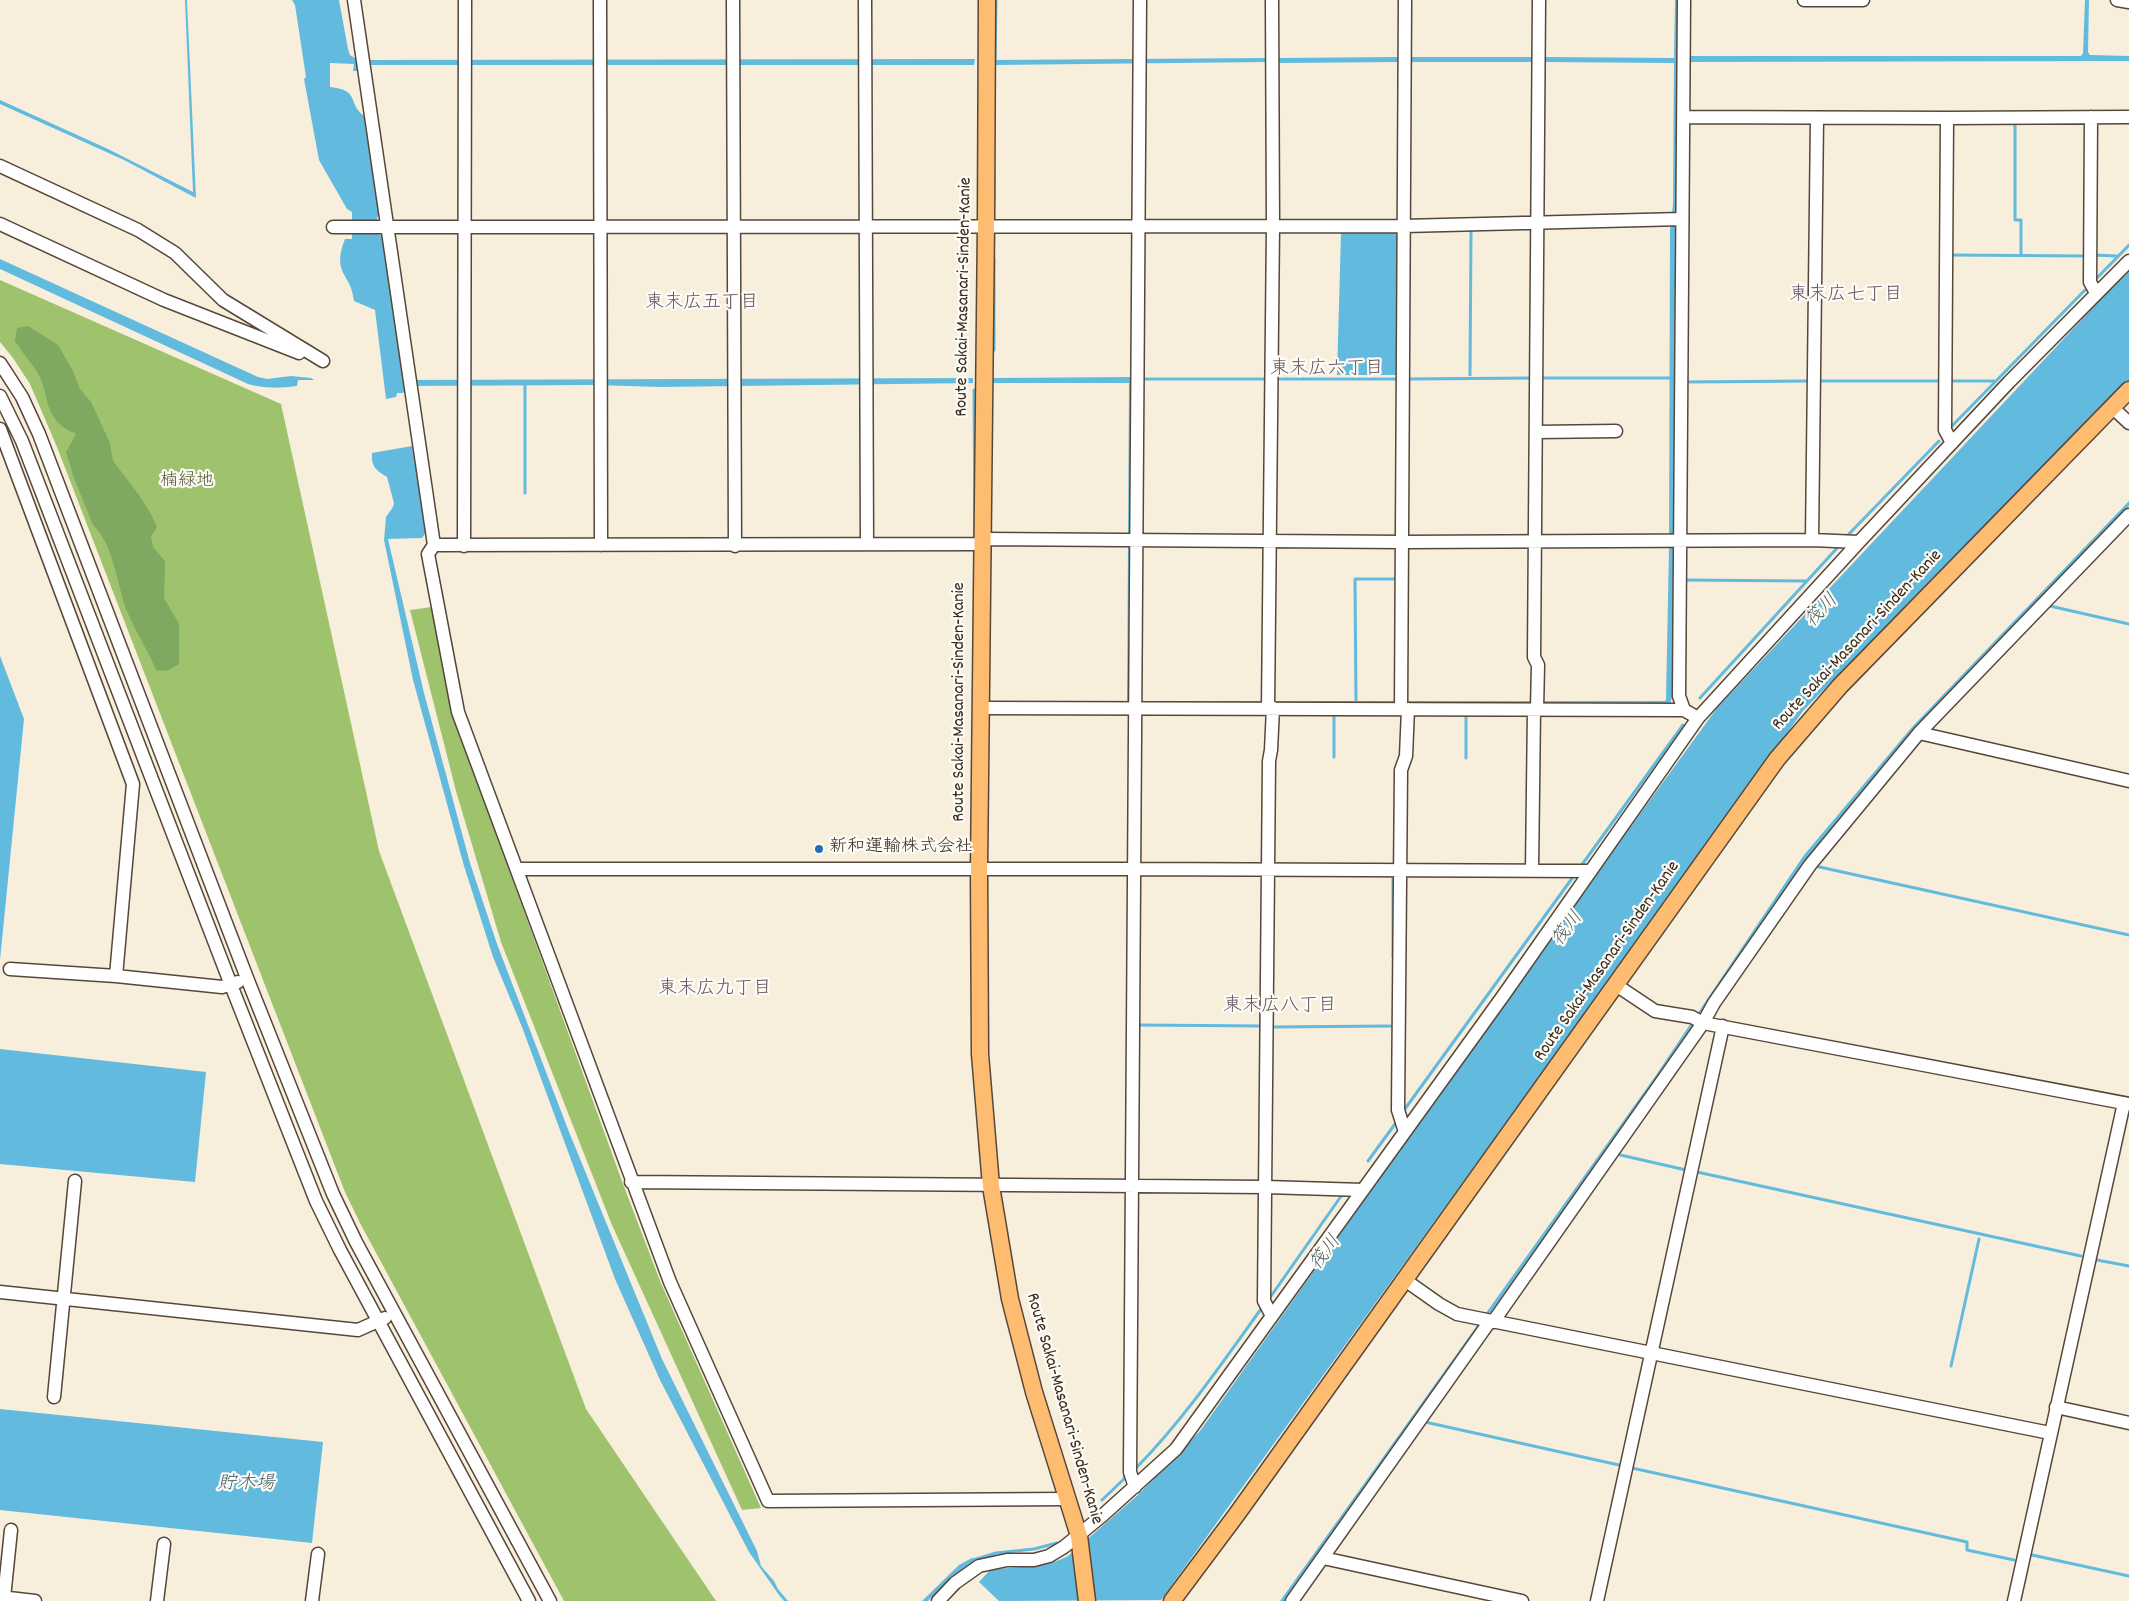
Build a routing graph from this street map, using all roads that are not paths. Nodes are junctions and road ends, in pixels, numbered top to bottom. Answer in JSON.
{"nodes":[{"id":1,"x":354,"y":0,"type":"edge"},
{"id":2,"x":465,"y":0,"type":"edge"},
{"id":3,"x":600,"y":0,"type":"edge"},
{"id":4,"x":733,"y":0,"type":"edge"},
{"id":5,"x":865,"y":0,"type":"edge"},
{"id":6,"x":987,"y":0,"type":"edge"},
{"id":7,"x":1140,"y":0,"type":"edge"},
{"id":8,"x":1272,"y":0,"type":"edge"},
{"id":9,"x":1405,"y":0,"type":"edge"},
{"id":10,"x":1539,"y":0,"type":"edge"},
{"id":11,"x":1684,"y":0,"type":"edge"},
{"id":12,"x":1804,"y":0,"type":"edge"},
{"id":13,"x":1818,"y":0,"type":"edge"},
{"id":14,"x":1863,"y":0,"type":"edge"},
{"id":15,"x":2117,"y":0,"type":"edge"},
{"id":16,"x":2129,"y":2,"type":"edge"},
{"id":17,"x":1684,"y":116,"type":"junction"},
{"id":18,"x":2090,"y":117,"type":"junction"},
{"id":19,"x":2129,"y":117,"type":"edge"},
{"id":20,"x":1817,"y":118,"type":"junction"},
{"id":21,"x":1947,"y":118,"type":"junction"},
{"id":22,"x":0,"y":166,"type":"edge"},
{"id":23,"x":1676,"y":219,"type":"junction"},
{"id":24,"x":1538,"y":222,"type":"junction"},
{"id":25,"x":0,"y":224,"type":"edge"},
{"id":26,"x":986,"y":225,"type":"junction"},
{"id":27,"x":1139,"y":225,"type":"junction"},
{"id":28,"x":384,"y":226,"type":"junction"},
{"id":29,"x":465,"y":226,"type":"junction"},
{"id":30,"x":602,"y":226,"type":"junction"},
{"id":31,"x":734,"y":226,"type":"junction"},
{"id":32,"x":865,"y":226,"type":"junction"},
{"id":33,"x":1273,"y":226,"type":"junction"},
{"id":34,"x":1404,"y":226,"type":"junction"},
{"id":35,"x":338,"y":227,"type":"dead end"},
{"id":36,"x":2129,"y":261,"type":"edge"},
{"id":37,"x":2096,"y":293,"type":"junction"},
{"id":38,"x":0,"y":363,"type":"edge"},
{"id":39,"x":2129,"y":390,"type":"edge"},
{"id":40,"x":0,"y":396,"type":"edge"},
{"id":41,"x":2112,"y":406,"type":"junction"},
{"id":42,"x":2129,"y":424,"type":"edge"},
{"id":43,"x":0,"y":430,"type":"edge"},
{"id":44,"x":1537,"y":432,"type":"junction"},
{"id":45,"x":1616,"y":432,"type":"dead end"},
{"id":46,"x":1952,"y":443,"type":"junction"},
{"id":47,"x":2129,"y":515,"type":"edge"},
{"id":48,"x":1132,"y":540,"type":"junction"},
{"id":49,"x":1269,"y":540,"type":"junction"},
{"id":50,"x":1674,"y":540,"type":"junction"},
{"id":51,"x":1812,"y":540,"type":"junction"},
{"id":52,"x":1536,"y":541,"type":"junction"},
{"id":53,"x":982,"y":542,"type":"junction"},
{"id":54,"x":1403,"y":542,"type":"junction"},
{"id":55,"x":1859,"y":542,"type":"junction"},
{"id":56,"x":867,"y":544,"type":"junction"},
{"id":57,"x":434,"y":545,"type":"junction"},
{"id":58,"x":601,"y":545,"type":"junction"},
{"id":59,"x":464,"y":546,"type":"junction"},
{"id":60,"x":735,"y":546,"type":"junction"},
{"id":61,"x":1269,"y":705,"type":"junction"},
{"id":62,"x":1403,"y":706,"type":"junction"},
{"id":63,"x":1537,"y":706,"type":"junction"},
{"id":64,"x":981,"y":708,"type":"junction"},
{"id":65,"x":1136,"y":709,"type":"junction"},
{"id":66,"x":1684,"y":710,"type":"junction"},
{"id":67,"x":1698,"y":718,"type":"junction"},
{"id":68,"x":1919,"y":733,"type":"junction"},
{"id":69,"x":2129,"y":781,"type":"edge"},
{"id":70,"x":518,"y":869,"type":"junction"},
{"id":71,"x":979,"y":869,"type":"junction"},
{"id":72,"x":1135,"y":869,"type":"junction"},
{"id":73,"x":1268,"y":870,"type":"junction"},
{"id":74,"x":1400,"y":870,"type":"junction"},
{"id":75,"x":1532,"y":870,"type":"junction"},
{"id":76,"x":1591,"y":871,"type":"junction"},
{"id":77,"x":10,"y":969,"type":"dead end"},
{"id":78,"x":116,"y":976,"type":"junction"},
{"id":79,"x":247,"y":978,"type":"junction"},
{"id":80,"x":231,"y":985,"type":"junction"},
{"id":81,"x":1616,"y":985,"type":"junction"},
{"id":82,"x":1698,"y":1020,"type":"junction"},
{"id":83,"x":1722,"y":1026,"type":"junction"},
{"id":84,"x":2127,"y":1102,"type":"edge"},
{"id":85,"x":1405,"y":1132,"type":"junction"},
{"id":86,"x":75,"y":1181,"type":"dead end"},
{"id":87,"x":631,"y":1182,"type":"junction"},
{"id":88,"x":991,"y":1186,"type":"junction"},
{"id":89,"x":1132,"y":1186,"type":"junction"},
{"id":90,"x":1266,"y":1187,"type":"junction"},
{"id":91,"x":1363,"y":1190,"type":"junction"},
{"id":92,"x":1405,"y":1280,"type":"junction"},
{"id":93,"x":0,"y":1292,"type":"edge"},
{"id":94,"x":63,"y":1298,"type":"junction"},
{"id":95,"x":394,"y":1314,"type":"junction"},
{"id":96,"x":1272,"y":1316,"type":"junction"},
{"id":97,"x":1488,"y":1321,"type":"junction"},
{"id":98,"x":378,"y":1322,"type":"junction"},
{"id":99,"x":1652,"y":1354,"type":"junction"},
{"id":100,"x":54,"y":1397,"type":"dead end"},
{"id":101,"x":2056,"y":1407,"type":"junction"},
{"id":102,"x":2129,"y":1423,"type":"edge"},
{"id":103,"x":2050,"y":1433,"type":"junction"},
{"id":104,"x":1135,"y":1487,"type":"junction"},
{"id":105,"x":1067,"y":1499,"type":"junction"},
{"id":106,"x":12,"y":1530,"type":"dead end"},
{"id":107,"x":1079,"y":1536,"type":"junction"},
{"id":108,"x":164,"y":1544,"type":"dead end"},
{"id":109,"x":318,"y":1554,"type":"dead end"},
{"id":110,"x":1323,"y":1558,"type":"junction"},
{"id":111,"x":2,"y":1598,"type":"edge"},
{"id":112,"x":34,"y":1601,"type":"edge"},
{"id":113,"x":157,"y":1601,"type":"edge"},
{"id":114,"x":312,"y":1601,"type":"edge"},
{"id":115,"x":529,"y":1601,"type":"edge"},
{"id":116,"x":550,"y":1601,"type":"edge"},
{"id":117,"x":938,"y":1601,"type":"edge"},
{"id":118,"x":1087,"y":1601,"type":"edge"},
{"id":119,"x":1172,"y":1601,"type":"edge"},
{"id":120,"x":1292,"y":1601,"type":"edge"},
{"id":121,"x":1522,"y":1601,"type":"edge"},
{"id":122,"x":1597,"y":1601,"type":"edge"},
{"id":123,"x":2014,"y":1601,"type":"edge"}],
"edges":[{"from":1,"to":28,"type":"street"},
{"from":2,"to":29,"type":"street"},
{"from":3,"to":30,"type":"street"},
{"from":4,"to":31,"type":"street"},
{"from":5,"to":32,"type":"street"},
{"from":6,"to":26,"type":"main road","name":"Route Sakai-Masanari-Sinden-Kanie"},
{"from":7,"to":27,"type":"street"},
{"from":8,"to":33,"type":"street"},
{"from":9,"to":34,"type":"street"},
{"from":10,"to":24,"type":"street"},
{"from":11,"to":17,"type":"street"},
{"from":12,"to":13,"type":"street"},
{"from":13,"to":14,"type":"street"},
{"from":15,"to":16,"type":"street"},
{"from":17,"to":20,"type":"street"},
{"from":17,"to":23,"type":"street"},
{"from":18,"to":19,"type":"street"},
{"from":18,"to":21,"type":"street"},
{"from":18,"to":37,"type":"street"},
{"from":20,"to":21,"type":"street"},
{"from":20,"to":51,"type":"street"},
{"from":21,"to":46,"type":"street"},
{"from":22,"to":25,"type":"street"},
{"from":23,"to":24,"type":"street"},
{"from":23,"to":50,"type":"street"},
{"from":24,"to":34,"type":"street"},
{"from":24,"to":44,"type":"street"},
{"from":26,"to":27,"type":"street"},
{"from":26,"to":32,"type":"street"},
{"from":26,"to":53,"type":"main road","name":"Route Sakai-Masanari-Sinden-Kanie"},
{"from":27,"to":33,"type":"street"},
{"from":27,"to":48,"type":"street"},
{"from":28,"to":29,"type":"street"},
{"from":28,"to":35,"type":"street"},
{"from":28,"to":57,"type":"street"},
{"from":29,"to":30,"type":"street"},
{"from":29,"to":59,"type":"street"},
{"from":30,"to":31,"type":"street"},
{"from":30,"to":58,"type":"street"},
{"from":31,"to":32,"type":"street"},
{"from":31,"to":60,"type":"street"},
{"from":32,"to":56,"type":"street"},
{"from":33,"to":34,"type":"street"},
{"from":33,"to":49,"type":"street"},
{"from":34,"to":54,"type":"street"},
{"from":36,"to":37,"type":"street"},
{"from":37,"to":46,"type":"street"},
{"from":38,"to":79,"type":"street"},
{"from":39,"to":41,"type":"main road","name":"Route Sakai-Masanari-Sinden-Kanie"},
{"from":40,"to":80,"type":"street"},
{"from":41,"to":42,"type":"street"},
{"from":41,"to":81,"type":"main road","name":"Route Sakai-Masanari-Sinden-Kanie"},
{"from":43,"to":78,"type":"street"},
{"from":44,"to":45,"type":"street"},
{"from":44,"to":52,"type":"street"},
{"from":46,"to":55,"type":"street"},
{"from":47,"to":68,"type":"street"},
{"from":48,"to":49,"type":"street"},
{"from":48,"to":53,"type":"street"},
{"from":48,"to":65,"type":"street"},
{"from":49,"to":54,"type":"street"},
{"from":49,"to":61,"type":"street"},
{"from":50,"to":51,"type":"street"},
{"from":50,"to":52,"type":"street"},
{"from":50,"to":66,"type":"street"},
{"from":51,"to":55,"type":"street"},
{"from":52,"to":54,"type":"street"},
{"from":52,"to":63,"type":"street"},
{"from":53,"to":56,"type":"street"},
{"from":53,"to":64,"type":"main road","name":"Route Sakai-Masanari-Sinden-Kanie"},
{"from":54,"to":62,"type":"street"},
{"from":55,"to":67,"type":"street"},
{"from":56,"to":60,"type":"street"},
{"from":57,"to":59,"type":"street"},
{"from":57,"to":70,"type":"street"},
{"from":58,"to":59,"type":"street"},
{"from":58,"to":60,"type":"street"},
{"from":61,"to":62,"type":"street"},
{"from":61,"to":65,"type":"street"},
{"from":61,"to":73,"type":"street"},
{"from":62,"to":63,"type":"street"},
{"from":62,"to":74,"type":"street"},
{"from":63,"to":66,"type":"street"},
{"from":63,"to":75,"type":"street"},
{"from":64,"to":65,"type":"street"},
{"from":64,"to":71,"type":"main road","name":"Route Sakai-Masanari-Sinden-Kanie"},
{"from":65,"to":72,"type":"street"},
{"from":66,"to":67,"type":"street"},
{"from":67,"to":76,"type":"street"},
{"from":68,"to":69,"type":"street"},
{"from":68,"to":82,"type":"street"},
{"from":70,"to":71,"type":"street"},
{"from":70,"to":87,"type":"street"},
{"from":71,"to":72,"type":"street"},
{"from":71,"to":88,"type":"main road","name":"Route Sakai-Masanari-Sinden-Kanie"},
{"from":72,"to":73,"type":"street"},
{"from":72,"to":89,"type":"street"},
{"from":73,"to":74,"type":"street"},
{"from":73,"to":90,"type":"street"},
{"from":74,"to":75,"type":"street"},
{"from":74,"to":85,"type":"street"},
{"from":75,"to":76,"type":"street"},
{"from":76,"to":85,"type":"street"},
{"from":77,"to":78,"type":"street"},
{"from":78,"to":80,"type":"street"},
{"from":79,"to":80,"type":"street"},
{"from":79,"to":95,"type":"street"},
{"from":80,"to":98,"type":"street"},
{"from":81,"to":82,"type":"street"},
{"from":81,"to":92,"type":"main road","name":"Route Sakai-Masanari-Sinden-Kanie"},
{"from":82,"to":83,"type":"street"},
{"from":82,"to":97,"type":"street"},
{"from":83,"to":84,"type":"street"},
{"from":83,"to":99,"type":"street"},
{"from":84,"to":101,"type":"street"},
{"from":85,"to":91,"type":"street"},
{"from":86,"to":94,"type":"street"},
{"from":87,"to":88,"type":"street"},
{"from":87,"to":105,"type":"street"},
{"from":88,"to":89,"type":"street"},
{"from":88,"to":105,"type":"main road","name":"Route Sakai-Masanari-Sinden-Kanie"},
{"from":89,"to":90,"type":"street"},
{"from":89,"to":104,"type":"street"},
{"from":90,"to":91,"type":"street"},
{"from":90,"to":96,"type":"street"},
{"from":91,"to":96,"type":"street"},
{"from":92,"to":97,"type":"street"},
{"from":92,"to":119,"type":"main road","name":"Route Sakai-Masanari-Sinden-Kanie"},
{"from":93,"to":94,"type":"street"},
{"from":94,"to":98,"type":"street"},
{"from":94,"to":100,"type":"street"},
{"from":95,"to":98,"type":"street"},
{"from":95,"to":116,"type":"street"},
{"from":96,"to":104,"type":"street"},
{"from":97,"to":99,"type":"street"},
{"from":97,"to":110,"type":"street"},
{"from":98,"to":115,"type":"street"},
{"from":99,"to":103,"type":"street"},
{"from":99,"to":122,"type":"street"},
{"from":101,"to":102,"type":"street"},
{"from":101,"to":103,"type":"street"},
{"from":103,"to":123,"type":"street"},
{"from":104,"to":107,"type":"street"},
{"from":105,"to":107,"type":"main road","name":"Route Sakai-Masanari-Sinden-Kanie"},
{"from":106,"to":111,"type":"street"},
{"from":107,"to":117,"type":"street"},
{"from":107,"to":118,"type":"main road","name":"Route Sakai-Masanari-Sinden-Kanie"},
{"from":108,"to":113,"type":"street"},
{"from":109,"to":114,"type":"street"},
{"from":110,"to":120,"type":"street"},
{"from":110,"to":121,"type":"street"},
{"from":111,"to":112,"type":"street"}]}
